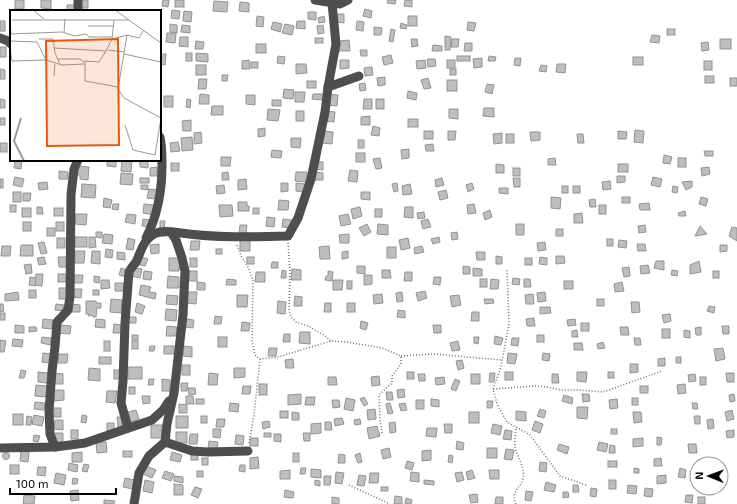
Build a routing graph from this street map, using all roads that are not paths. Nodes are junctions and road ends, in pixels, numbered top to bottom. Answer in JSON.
{"nodes":[{"id":1,"x":315,"y":0,"type":"edge"},
{"id":2,"x":348,"y":0,"type":"edge"},
{"id":3,"x":332,"y":3,"type":"junction"},
{"id":4,"x":0,"y":38,"type":"edge"},
{"id":5,"x":10,"y":43,"type":"edge"},
{"id":6,"x":359,"y":76,"type":"dead end"},
{"id":7,"x":328,"y":87,"type":"junction"},
{"id":8,"x":161,"y":147,"type":"edge"},
{"id":9,"x":78,"y":161,"type":"edge"},
{"id":10,"x":171,"y":232,"type":"junction"},
{"id":11,"x":144,"y":243,"type":"junction"},
{"id":12,"x":174,"y":393,"type":"junction"},
{"id":13,"x":128,"y":428,"type":"junction"},
{"id":14,"x":165,"y":442,"type":"junction"},
{"id":15,"x":55,"y":447,"type":"junction"},
{"id":16,"x":0,"y":448,"type":"edge"},
{"id":17,"x":248,"y":451,"type":"road end"},
{"id":18,"x":133,"y":503,"type":"edge"}],
"edges":[{"from":1,"to":3,"type":"street"},
{"from":2,"to":3,"type":"street"},
{"from":3,"to":7,"type":"street"},
{"from":4,"to":5,"type":"street"},
{"from":6,"to":7,"type":"street"},
{"from":7,"to":10,"type":"street"},
{"from":8,"to":11,"type":"street"},
{"from":9,"to":15,"type":"street"},
{"from":10,"to":11,"type":"street"},
{"from":10,"to":12,"type":"street"},
{"from":11,"to":13,"type":"street"},
{"from":12,"to":13,"type":"street"},
{"from":12,"to":14,"type":"street"},
{"from":13,"to":15,"type":"street"},
{"from":14,"to":17,"type":"street"},
{"from":14,"to":18,"type":"street"},
{"from":15,"to":16,"type":"street"}]}
